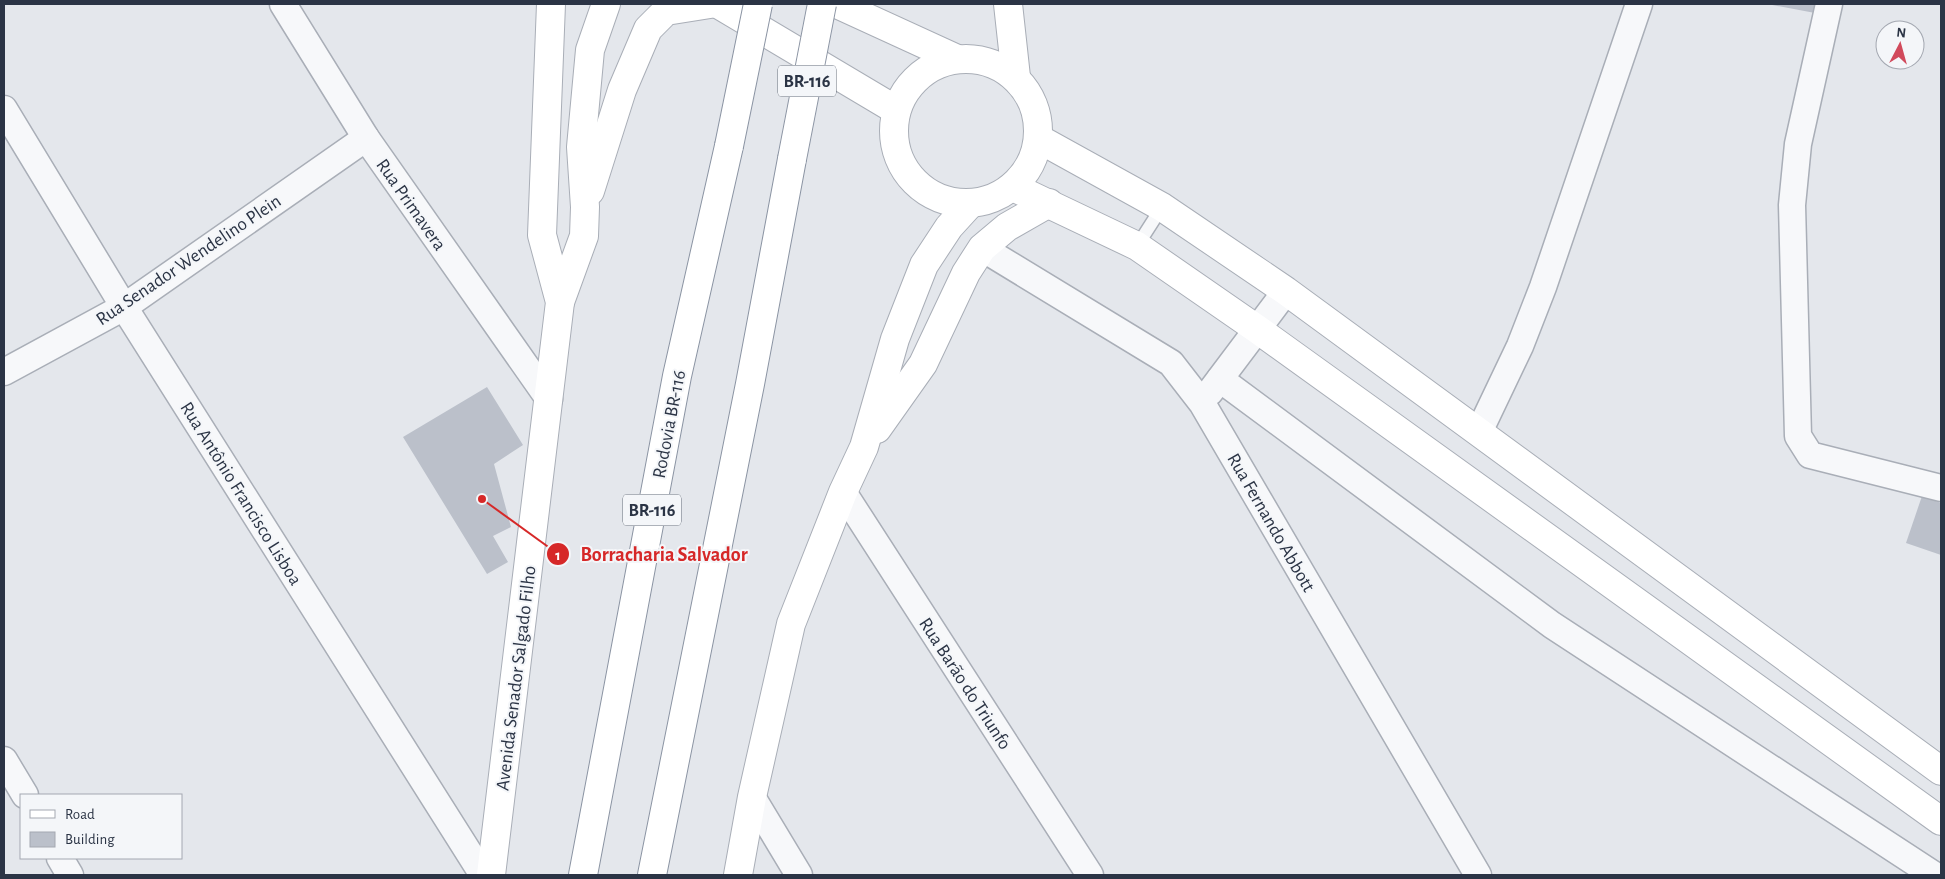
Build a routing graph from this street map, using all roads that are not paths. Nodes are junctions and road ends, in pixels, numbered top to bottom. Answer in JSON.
{"nodes":[{"id":1,"x":283,"y":4,"type":"edge"},
{"id":2,"x":551,"y":4,"type":"edge"},
{"id":3,"x":606,"y":4,"type":"edge"},
{"id":4,"x":710,"y":4,"type":"edge"},
{"id":5,"x":718,"y":4,"type":"edge"},
{"id":6,"x":758,"y":4,"type":"edge"},
{"id":7,"x":822,"y":4,"type":"edge"},
{"id":8,"x":837,"y":4,"type":"edge"},
{"id":9,"x":1008,"y":4,"type":"edge"},
{"id":10,"x":1639,"y":4,"type":"edge"},
{"id":11,"x":1830,"y":4,"type":"edge"},
{"id":12,"x":956,"y":59,"type":"junction"},
{"id":13,"x":1016,"y":78,"type":"junction"},
{"id":14,"x":4,"y":110,"type":"edge"},
{"id":15,"x":896,"y":110,"type":"junction"},
{"id":16,"x":366,"y":138,"type":"junction"},
{"id":17,"x":1039,"y":139,"type":"junction"},
{"id":18,"x":1013,"y":187,"type":"junction"},
{"id":19,"x":1049,"y":202,"type":"junction"},
{"id":20,"x":970,"y":204,"type":"junction"},
{"id":21,"x":585,"y":207,"type":"junction"},
{"id":22,"x":1162,"y":207,"type":"junction"},
{"id":23,"x":1138,"y":246,"type":"junction"},
{"id":24,"x":982,"y":248,"type":"junction"},
{"id":25,"x":1286,"y":291,"type":"junction"},
{"id":26,"x":560,"y":302,"type":"junction"},
{"id":27,"x":124,"y":307,"type":"junction"},
{"id":28,"x":1257,"y":329,"type":"junction"},
{"id":29,"x":4,"y":372,"type":"edge"},
{"id":30,"x":1220,"y":379,"type":"junction"},
{"id":31,"x":549,"y":399,"type":"junction"},
{"id":32,"x":1202,"y":403,"type":"junction"},
{"id":33,"x":1479,"y":432,"type":"junction"},
{"id":34,"x":864,"y":447,"type":"junction"},
{"id":35,"x":1941,"y":488,"type":"edge"},
{"id":36,"x":843,"y":492,"type":"junction"},
{"id":37,"x":6,"y":770,"type":"edge"},
{"id":38,"x":1941,"y":771,"type":"edge"},
{"id":39,"x":24,"y":794,"type":"edge"},
{"id":40,"x":752,"y":797,"type":"junction"},
{"id":41,"x":1941,"y":821,"type":"edge"},
{"id":42,"x":61,"y":859,"type":"edge"},
{"id":43,"x":70,"y":875,"type":"edge"},
{"id":44,"x":483,"y":875,"type":"edge"},
{"id":45,"x":491,"y":875,"type":"edge"},
{"id":46,"x":583,"y":875,"type":"edge"},
{"id":47,"x":652,"y":875,"type":"edge"},
{"id":48,"x":738,"y":875,"type":"edge"},
{"id":49,"x":799,"y":875,"type":"edge"},
{"id":50,"x":1090,"y":875,"type":"edge"},
{"id":51,"x":1478,"y":875,"type":"edge"},
{"id":52,"x":1934,"y":875,"type":"edge"}],
"edges":[{"from":1,"to":16,"type":"street","name":"Rua Primavera"},
{"from":2,"to":26,"type":"main road","name":"Avenida Senador Salgado Filho"},
{"from":3,"to":21,"type":"main road"},
{"from":4,"to":21,"type":"main road"},
{"from":5,"to":15,"type":"main road"},
{"from":6,"to":46,"type":"main road","name":"Rodovia BR-116","number":"BR-116","bridge":true},
{"from":7,"to":47,"type":"main road","number":"BR-116","bridge":true},
{"from":8,"to":12,"type":"main road"},
{"from":9,"to":13,"type":"main road"},
{"from":10,"to":33,"type":"street"},
{"from":11,"to":35,"type":"street"},
{"from":12,"to":13,"type":"main road"},
{"from":12,"to":15,"type":"main road"},
{"from":13,"to":17,"type":"main road"},
{"from":14,"to":27,"type":"street","name":"Rua Antônio Francisco Lisboa"},
{"from":15,"to":20,"type":"main road"},
{"from":16,"to":27,"type":"street","name":"Rua Senador Wendelino Plein"},
{"from":16,"to":31,"type":"street","name":"Rua Primavera"},
{"from":17,"to":18,"type":"main road"},
{"from":17,"to":22,"type":"main road"},
{"from":18,"to":19,"type":"main road"},
{"from":18,"to":20,"type":"main road"},
{"from":19,"to":23,"type":"main road"},
{"from":19,"to":24,"type":"main road"},
{"from":20,"to":34,"type":"main road"},
{"from":21,"to":26,"type":"main road"},
{"from":22,"to":23,"type":"lane"},
{"from":22,"to":25,"type":"main road"},
{"from":23,"to":28,"type":"main road"},
{"from":24,"to":32,"type":"street","name":"Rua Fernando Abbott"},
{"from":24,"to":34,"type":"main road"},
{"from":25,"to":28,"type":"street"},
{"from":25,"to":33,"type":"main road"},
{"from":26,"to":31,"type":"main road","name":"Avenida Senador Salgado Filho"},
{"from":27,"to":29,"type":"street","name":"Rua Senador Wendelino Plein"},
{"from":27,"to":44,"type":"street","name":"Rua Antônio Francisco Lisboa"},
{"from":28,"to":30,"type":"street"},
{"from":28,"to":41,"type":"main road"},
{"from":30,"to":32,"type":"street"},
{"from":30,"to":52,"type":"street"},
{"from":31,"to":45,"type":"main road","name":"Avenida Senador Salgado Filho"},
{"from":32,"to":51,"type":"street","name":"Rua Fernando Abbott"},
{"from":33,"to":38,"type":"main road"},
{"from":34,"to":36,"type":"main road"},
{"from":36,"to":40,"type":"main road"},
{"from":36,"to":50,"type":"street","name":"Rua Barão do Triunfo"},
{"from":37,"to":39,"type":"street"},
{"from":40,"to":48,"type":"main road"},
{"from":40,"to":49,"type":"street"},
{"from":42,"to":43,"type":"street"}]}
